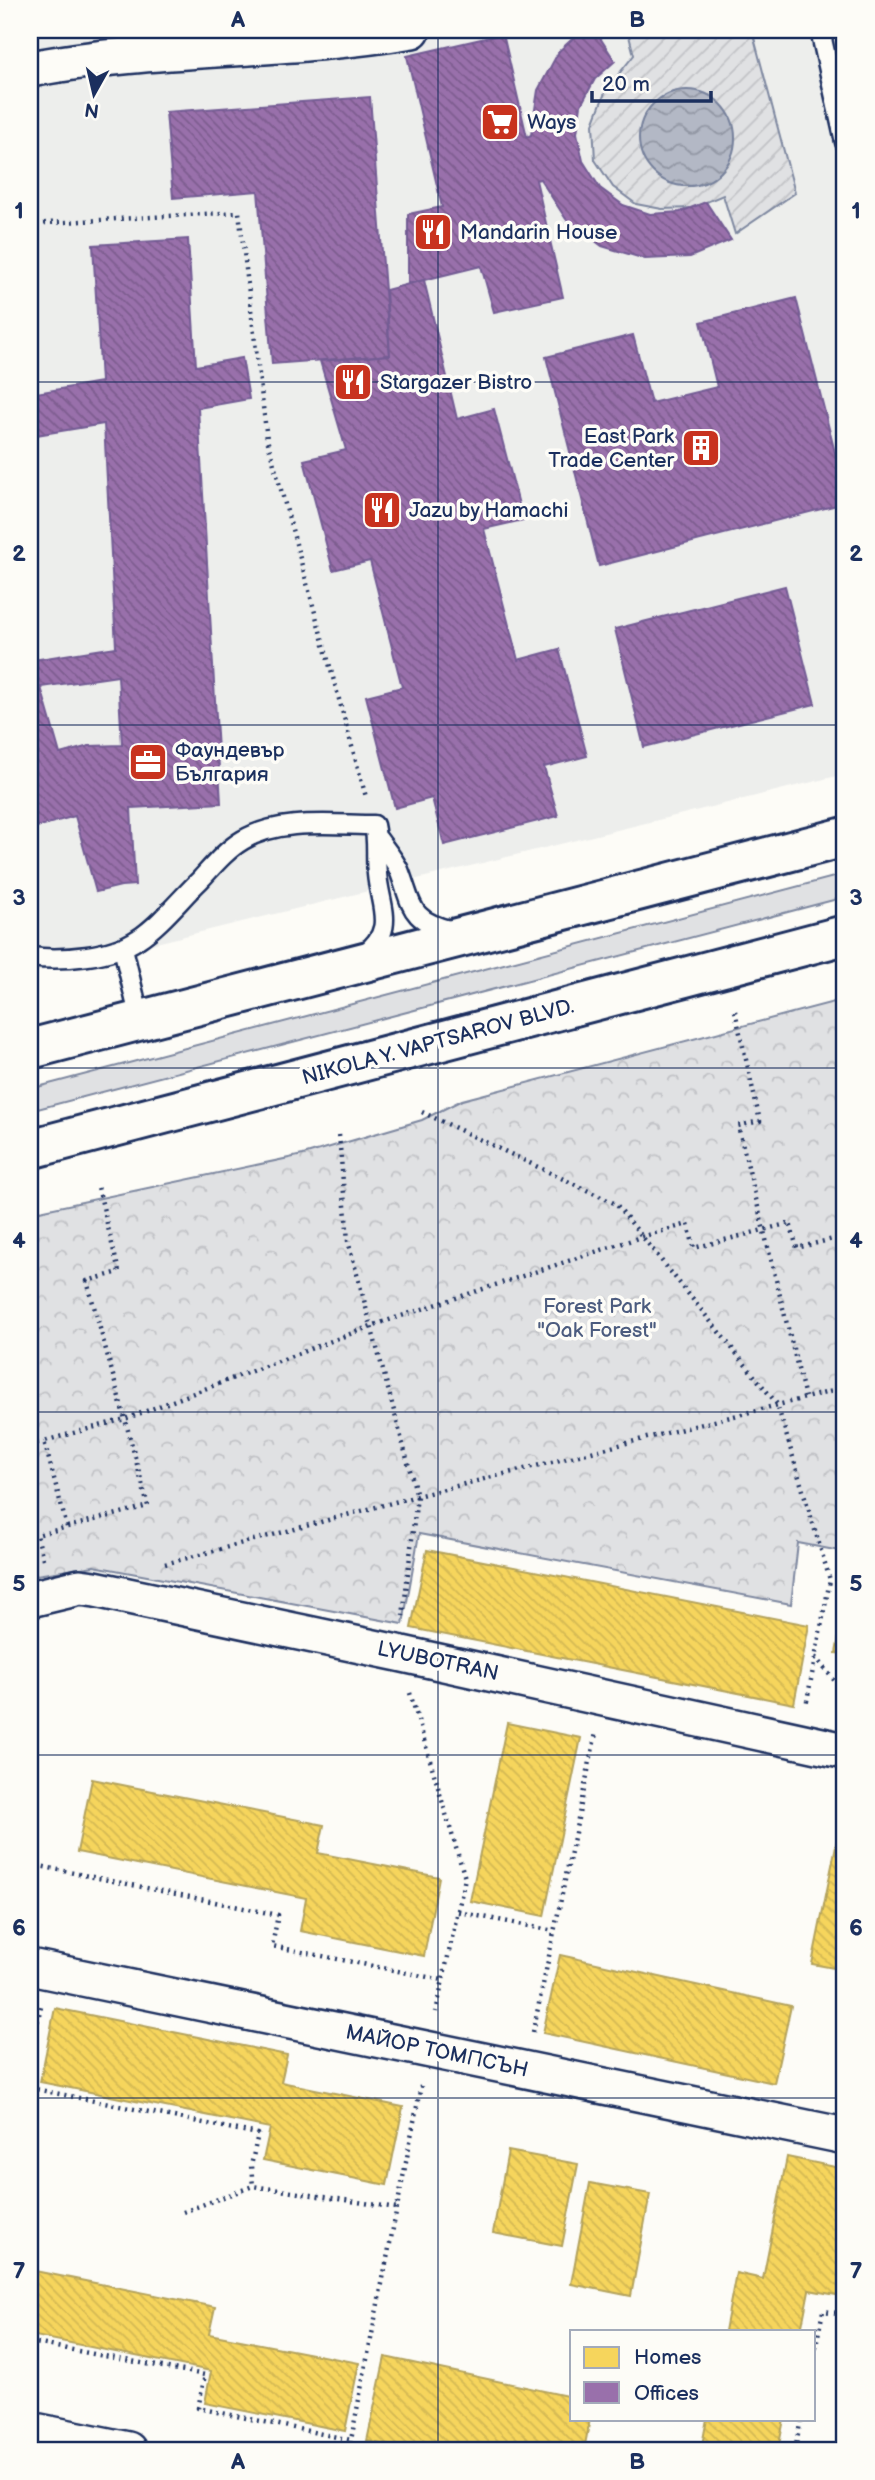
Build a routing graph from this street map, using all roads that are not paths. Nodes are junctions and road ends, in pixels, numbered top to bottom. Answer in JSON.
{"nodes":[{"id":1,"x":412,"y":30,"type":"edge"},
{"id":2,"x":820,"y":30,"type":"edge"},
{"id":3,"x":30,"y":69,"type":"edge"},
{"id":4,"x":845,"y":142,"type":"edge"},
{"id":5,"x":376,"y":832,"type":"junction"},
{"id":6,"x":845,"y":836,"type":"edge"},
{"id":7,"x":481,"y":932,"type":"junction"},
{"id":8,"x":845,"y":935,"type":"edge"},
{"id":9,"x":123,"y":948,"type":"junction"},
{"id":10,"x":30,"y":957,"type":"edge"},
{"id":11,"x":340,"y":969,"type":"junction"},
{"id":12,"x":141,"y":1020,"type":"junction"},
{"id":13,"x":30,"y":1049,"type":"edge"},
{"id":14,"x":30,"y":1149,"type":"edge"},
{"id":15,"x":41,"y":1596,"type":"edge"},
{"id":16,"x":845,"y":1751,"type":"edge"},
{"id":17,"x":40,"y":1969,"type":"edge"},
{"id":18,"x":845,"y":2136,"type":"edge"},
{"id":19,"x":30,"y":2430,"type":"edge"},
{"id":20,"x":128,"y":2450,"type":"edge"}],
"edges":[{"from":1,"to":3,"type":"street"},
{"from":2,"to":4,"type":"lane"},
{"from":5,"to":7,"type":"lane"},
{"from":5,"to":9,"type":"lane"},
{"from":5,"to":11,"type":"lane"},
{"from":6,"to":7,"type":"main road"},
{"from":7,"to":11,"type":"main road"},
{"from":8,"to":14,"type":"main road","name":"NIKOLA Y. VAPTSAROV BLVD."},
{"from":9,"to":10,"type":"lane"},
{"from":9,"to":12,"type":"lane"},
{"from":11,"to":12,"type":"main road"},
{"from":12,"to":13,"type":"main road"},
{"from":15,"to":16,"type":"street","name":"LYUBOTRAN"},
{"from":17,"to":18,"type":"street","name":"МАЙОР ТОМПСЪН"},
{"from":19,"to":20,"type":"street"}]}
